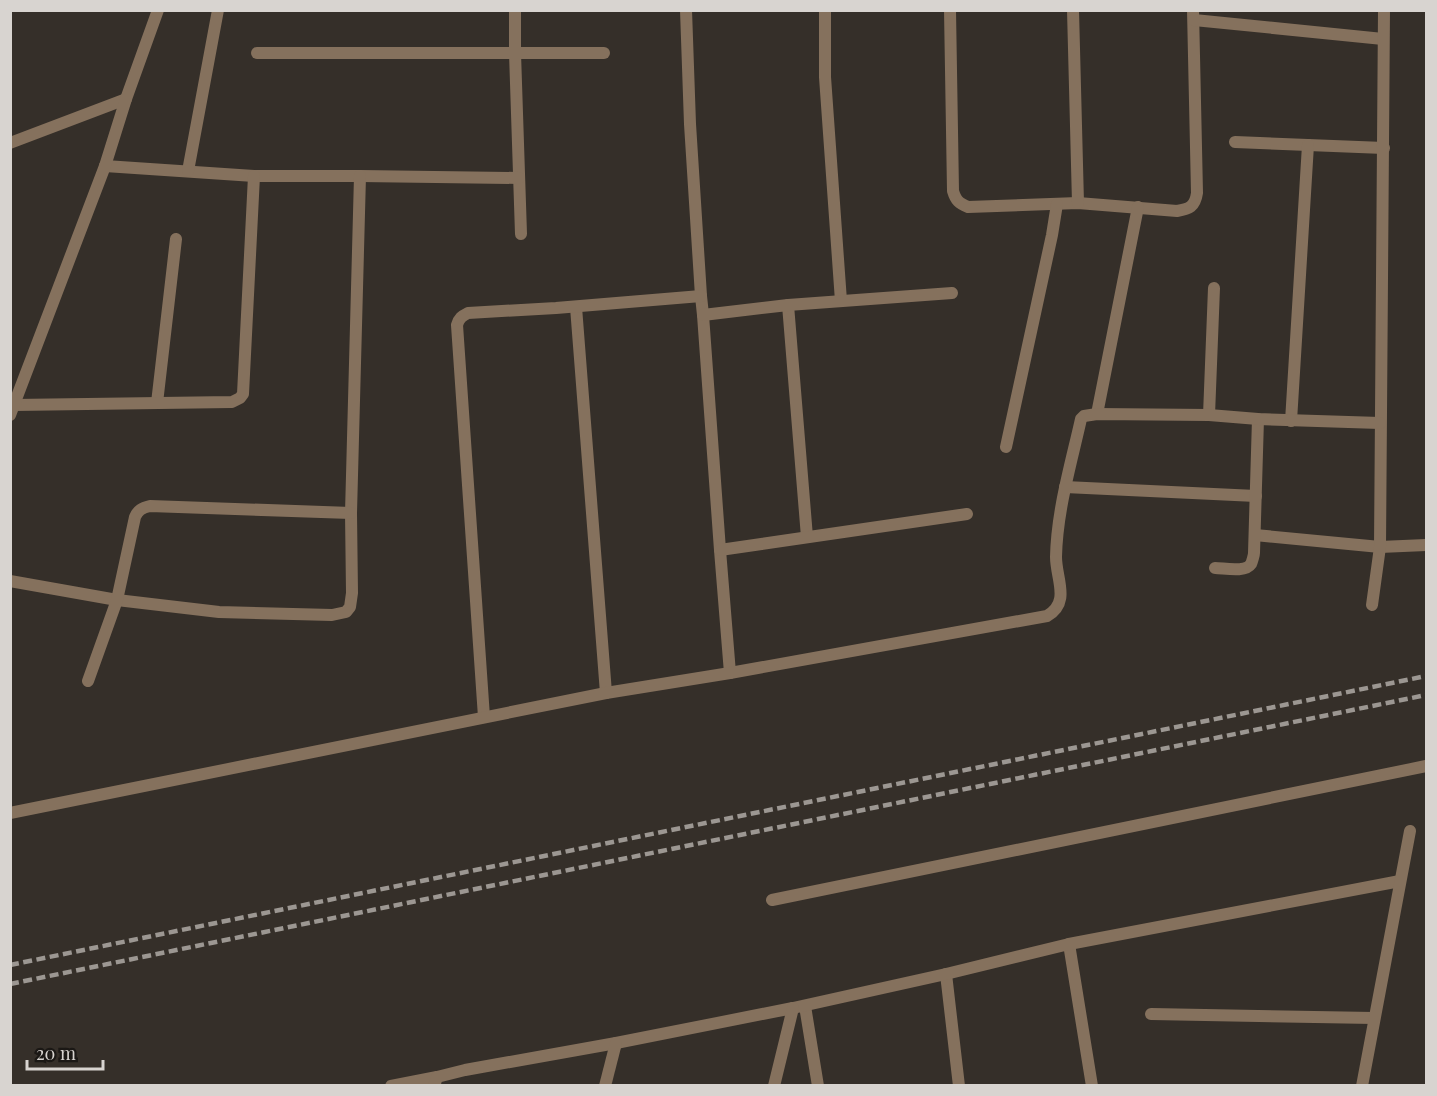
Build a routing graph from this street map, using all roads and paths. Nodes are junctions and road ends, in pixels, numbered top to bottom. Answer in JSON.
{"nodes":[{"id":1,"x":158,"y":10,"type":"edge"},
{"id":2,"x":218,"y":10,"type":"edge"},
{"id":3,"x":515,"y":10,"type":"edge"},
{"id":4,"x":686,"y":10,"type":"edge"},
{"id":5,"x":825,"y":10,"type":"edge"},
{"id":6,"x":950,"y":10,"type":"edge"},
{"id":7,"x":1073,"y":10,"type":"edge"},
{"id":8,"x":1384,"y":10,"type":"edge"},
{"id":9,"x":1193,"y":15,"type":"edge"},
{"id":10,"x":1383,"y":39,"type":"junction"},
{"id":11,"x":515,"y":53,"type":"junction"},
{"id":12,"x":604,"y":53,"type":"dead end"},
{"id":13,"x":257,"y":54,"type":"dead end"},
{"id":14,"x":126,"y":99,"type":"junction"},
{"id":15,"x":1235,"y":142,"type":"dead end"},
{"id":16,"x":10,"y":144,"type":"edge"},
{"id":17,"x":1308,"y":145,"type":"junction"},
{"id":18,"x":1383,"y":148,"type":"junction"},
{"id":19,"x":105,"y":166,"type":"junction"},
{"id":20,"x":188,"y":171,"type":"junction"},
{"id":21,"x":254,"y":176,"type":"junction"},
{"id":22,"x":360,"y":176,"type":"junction"},
{"id":23,"x":519,"y":178,"type":"junction"},
{"id":24,"x":1077,"y":203,"type":"junction"},
{"id":25,"x":1057,"y":204,"type":"junction"},
{"id":26,"x":1138,"y":207,"type":"junction"},
{"id":27,"x":521,"y":234,"type":"dead end"},
{"id":28,"x":176,"y":239,"type":"dead end"},
{"id":29,"x":1214,"y":288,"type":"dead end"},
{"id":30,"x":952,"y":293,"type":"dead end"},
{"id":31,"x":701,"y":296,"type":"junction"},
{"id":32,"x":841,"y":301,"type":"junction"},
{"id":33,"x":788,"y":305,"type":"junction"},
{"id":34,"x":576,"y":307,"type":"junction"},
{"id":35,"x":703,"y":315,"type":"junction"},
{"id":36,"x":157,"y":403,"type":"junction"},
{"id":37,"x":12,"y":410,"type":"edge"},
{"id":38,"x":1097,"y":414,"type":"junction"},
{"id":39,"x":1209,"y":415,"type":"junction"},
{"id":40,"x":1258,"y":419,"type":"junction"},
{"id":41,"x":1291,"y":421,"type":"junction"},
{"id":42,"x":1380,"y":423,"type":"junction"},
{"id":43,"x":1006,"y":447,"type":"dead end"},
{"id":44,"x":1065,"y":487,"type":"junction"},
{"id":45,"x":1256,"y":496,"type":"junction"},
{"id":46,"x":351,"y":513,"type":"junction"},
{"id":47,"x":967,"y":514,"type":"dead end"},
{"id":48,"x":1255,"y":535,"type":"junction"},
{"id":49,"x":807,"y":537,"type":"junction"},
{"id":50,"x":1426,"y":545,"type":"edge"},
{"id":51,"x":1380,"y":547,"type":"junction"},
{"id":52,"x":720,"y":550,"type":"junction"},
{"id":53,"x":1215,"y":568,"type":"dead end"},
{"id":54,"x":10,"y":581,"type":"edge"},
{"id":55,"x":117,"y":600,"type":"junction"},
{"id":56,"x":1372,"y":605,"type":"dead end"},
{"id":57,"x":730,"y":673,"type":"junction"},
{"id":58,"x":88,"y":681,"type":"dead end"},
{"id":59,"x":606,"y":693,"type":"junction"},
{"id":60,"x":484,"y":717,"type":"junction"},
{"id":61,"x":1426,"y":766,"type":"edge"},
{"id":62,"x":10,"y":813,"type":"edge"},
{"id":63,"x":1410,"y":831,"type":"dead end"},
{"id":64,"x":1400,"y":881,"type":"junction"},
{"id":65,"x":772,"y":900,"type":"dead end"},
{"id":66,"x":1069,"y":944,"type":"junction"},
{"id":67,"x":946,"y":974,"type":"junction"},
{"id":68,"x":800,"y":1007,"type":"junction"},
{"id":69,"x":1151,"y":1014,"type":"dead end"},
{"id":70,"x":1374,"y":1017,"type":"junction"},
{"id":71,"x":616,"y":1043,"type":"junction"},
{"id":72,"x":435,"y":1081,"type":"edge"},
{"id":73,"x":391,"y":1086,"type":"edge"},
{"id":74,"x":604,"y":1086,"type":"edge"},
{"id":75,"x":774,"y":1086,"type":"edge"},
{"id":76,"x":818,"y":1086,"type":"edge"},
{"id":77,"x":958,"y":1086,"type":"edge"},
{"id":78,"x":1092,"y":1086,"type":"edge"},
{"id":79,"x":1362,"y":1086,"type":"edge"}],
"edges":[{"from":1,"to":14,"type":"street"},
{"from":2,"to":20,"type":"street"},
{"from":3,"to":11,"type":"street"},
{"from":4,"to":31,"type":"street"},
{"from":5,"to":32,"type":"street"},
{"from":6,"to":25,"type":"street"},
{"from":7,"to":24,"type":"street"},
{"from":8,"to":10,"type":"street"},
{"from":9,"to":10,"type":"street"},
{"from":9,"to":26,"type":"street"},
{"from":10,"to":18,"type":"street"},
{"from":11,"to":12,"type":"street"},
{"from":11,"to":13,"type":"street"},
{"from":11,"to":23,"type":"street"},
{"from":14,"to":16,"type":"street"},
{"from":14,"to":19,"type":"street"},
{"from":15,"to":17,"type":"street"},
{"from":17,"to":18,"type":"street"},
{"from":17,"to":41,"type":"street"},
{"from":18,"to":42,"type":"street"},
{"from":19,"to":20,"type":"street"},
{"from":19,"to":37,"type":"street"},
{"from":20,"to":21,"type":"street"},
{"from":21,"to":22,"type":"street"},
{"from":21,"to":36,"type":"street"},
{"from":22,"to":23,"type":"street"},
{"from":22,"to":46,"type":"street"},
{"from":23,"to":27,"type":"street"},
{"from":24,"to":25,"type":"street"},
{"from":24,"to":26,"type":"street"},
{"from":25,"to":43,"type":"street"},
{"from":26,"to":38,"type":"street"},
{"from":28,"to":36,"type":"street"},
{"from":29,"to":39,"type":"street"},
{"from":30,"to":32,"type":"street"},
{"from":31,"to":34,"type":"street"},
{"from":31,"to":35,"type":"street"},
{"from":32,"to":33,"type":"street"},
{"from":33,"to":35,"type":"street"},
{"from":33,"to":49,"type":"street"},
{"from":34,"to":59,"type":"street"},
{"from":34,"to":60,"type":"street"},
{"from":35,"to":52,"type":"street"},
{"from":36,"to":37,"type":"street"},
{"from":38,"to":39,"type":"street"},
{"from":38,"to":44,"type":"street"},
{"from":39,"to":40,"type":"street"},
{"from":40,"to":41,"type":"street"},
{"from":40,"to":45,"type":"street"},
{"from":41,"to":42,"type":"street"},
{"from":42,"to":51,"type":"street"},
{"from":44,"to":45,"type":"street"},
{"from":44,"to":57,"type":"street"},
{"from":45,"to":48,"type":"street"},
{"from":46,"to":55,"type":"street"},
{"from":46,"to":55,"type":"street"},
{"from":47,"to":49,"type":"street"},
{"from":48,"to":51,"type":"street"},
{"from":48,"to":53,"type":"street"},
{"from":49,"to":52,"type":"street"},
{"from":50,"to":51,"type":"street"},
{"from":51,"to":56,"type":"street"},
{"from":52,"to":57,"type":"street"},
{"from":54,"to":55,"type":"street"},
{"from":55,"to":58,"type":"street"},
{"from":57,"to":59,"type":"street"},
{"from":59,"to":60,"type":"street"},
{"from":60,"to":62,"type":"street"},
{"from":61,"to":65,"type":"street"},
{"from":63,"to":64,"type":"street"},
{"from":64,"to":66,"type":"street"},
{"from":64,"to":70,"type":"street"},
{"from":66,"to":67,"type":"street"},
{"from":66,"to":78,"type":"street"},
{"from":67,"to":68,"type":"street"},
{"from":67,"to":77,"type":"street"},
{"from":68,"to":71,"type":"street"},
{"from":68,"to":75,"type":"street"},
{"from":68,"to":76,"type":"street"},
{"from":69,"to":70,"type":"street"},
{"from":70,"to":79,"type":"street"},
{"from":71,"to":72,"type":"street"},
{"from":71,"to":74,"type":"street"},
{"from":72,"to":73,"type":"street"}]}
